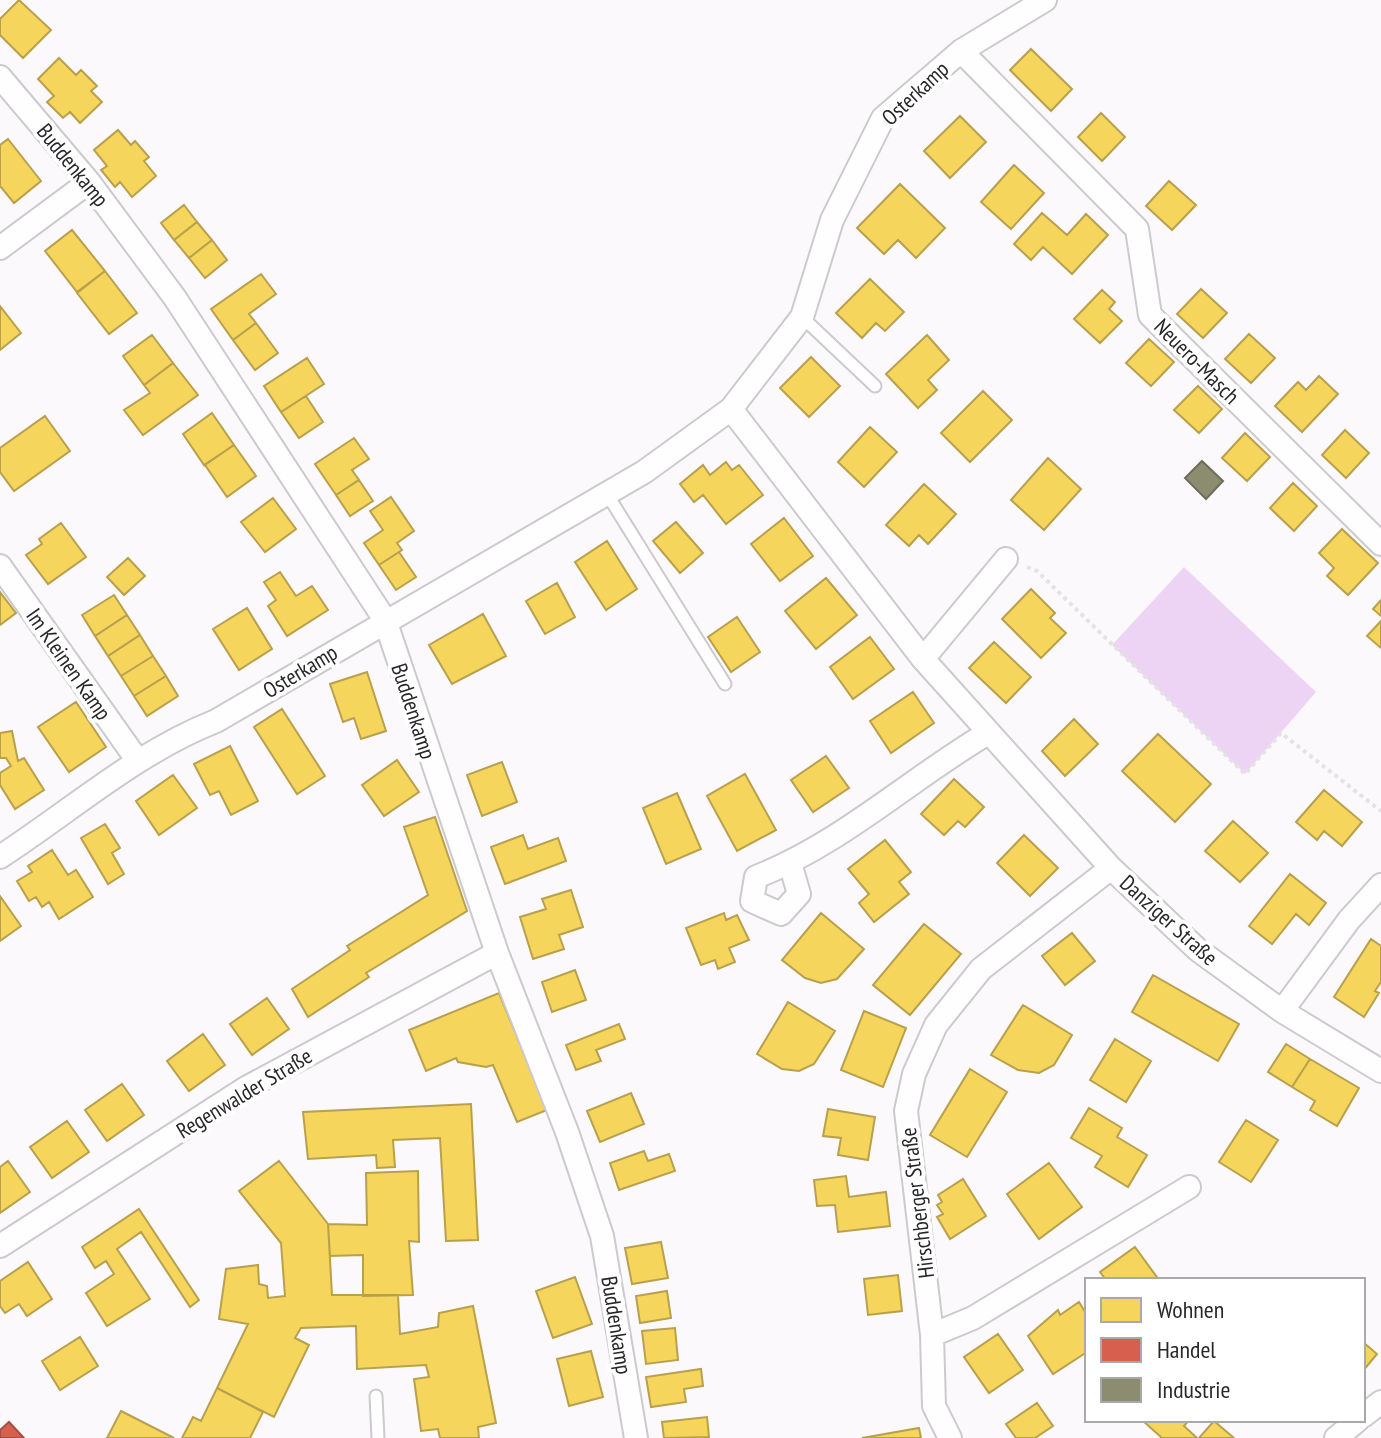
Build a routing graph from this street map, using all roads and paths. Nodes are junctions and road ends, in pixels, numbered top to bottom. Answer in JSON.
{"nodes":[{"id":1,"x":1045,"y":0,"type":"edge"},
{"id":2,"x":961,"y":51,"type":"junction"},
{"id":3,"x":0,"y":77,"type":"edge"},
{"id":4,"x":89,"y":182,"type":"junction"},
{"id":5,"x":0,"y":248,"type":"edge"},
{"id":6,"x":802,"y":317,"type":"junction"},
{"id":7,"x":875,"y":386,"type":"dead end"},
{"id":8,"x":731,"y":409,"type":"junction"},
{"id":9,"x":607,"y":494,"type":"junction"},
{"id":10,"x":1381,"y":544,"type":"edge"},
{"id":11,"x":1006,"y":559,"type":"joint"},
{"id":12,"x":0,"y":566,"type":"edge"},
{"id":13,"x":385,"y":620,"type":"junction"},
{"id":14,"x":923,"y":659,"type":"junction"},
{"id":15,"x":725,"y":684,"type":"dead end"},
{"id":16,"x":988,"y":733,"type":"junction"},
{"id":17,"x":138,"y":761,"type":"junction"},
{"id":18,"x":1381,"y":811,"type":"edge"},
{"id":19,"x":0,"y":857,"type":"edge"},
{"id":20,"x":790,"y":863,"type":"dead end"},
{"id":21,"x":1111,"y":868,"type":"junction"},
{"id":22,"x":1381,"y":885,"type":"edge"},
{"id":23,"x":497,"y":953,"type":"junction"},
{"id":24,"x":1282,"y":1011,"type":"junction"},
{"id":25,"x":1381,"y":1071,"type":"edge"},
{"id":26,"x":1189,"y":1187,"type":"dead end"},
{"id":27,"x":0,"y":1246,"type":"edge"},
{"id":28,"x":932,"y":1335,"type":"junction"},
{"id":29,"x":376,"y":1396,"type":"dead end"},
{"id":30,"x":1381,"y":1402,"type":"edge"},
{"id":31,"x":1365,"y":1415,"type":"edge"},
{"id":32,"x":1356,"y":1422,"type":"edge"},
{"id":33,"x":378,"y":1438,"type":"edge"},
{"id":34,"x":636,"y":1438,"type":"edge"},
{"id":35,"x":950,"y":1438,"type":"edge"},
{"id":36,"x":1336,"y":1438,"type":"edge"}],
"edges":[{"from":1,"to":2,"type":"street","name":"Osterkamp"},
{"from":2,"to":6,"type":"street","name":"Osterkamp"},
{"from":2,"to":10,"type":"street","name":"Neuero-Masch"},
{"from":3,"to":4,"type":"street","name":"Buddenkamp"},
{"from":4,"to":5,"type":"street"},
{"from":4,"to":13,"type":"street","name":"Buddenkamp"},
{"from":6,"to":7,"type":"lane"},
{"from":6,"to":8,"type":"street","name":"Osterkamp"},
{"from":8,"to":9,"type":"street","name":"Osterkamp"},
{"from":8,"to":14,"type":"street","name":"Danziger Straße"},
{"from":9,"to":13,"type":"street","name":"Osterkamp"},
{"from":9,"to":15,"type":"lane"},
{"from":11,"to":14,"type":"street"},
{"from":11,"to":18,"type":"path"},
{"from":12,"to":17,"type":"street","name":"Im Kleinen Kamp"},
{"from":13,"to":17,"type":"street","name":"Osterkamp"},
{"from":13,"to":23,"type":"street","name":"Buddenkamp"},
{"from":14,"to":16,"type":"street","name":"Danziger Straße"},
{"from":16,"to":20,"type":"street"},
{"from":16,"to":21,"type":"street","name":"Danziger Straße"},
{"from":17,"to":19,"type":"street","name":"Osterkamp"},
{"from":21,"to":24,"type":"street","name":"Danziger Straße"},
{"from":21,"to":28,"type":"street","name":"Hirschberger Straße"},
{"from":22,"to":24,"type":"street"},
{"from":23,"to":27,"type":"street","name":"Regenwalder Straße"},
{"from":23,"to":34,"type":"street","name":"Buddenkamp"},
{"from":24,"to":25,"type":"street","name":"Danziger Straße"},
{"from":26,"to":28,"type":"street"},
{"from":28,"to":35,"type":"street","name":"Hirschberger Straße"},
{"from":29,"to":33,"type":"lane"},
{"from":30,"to":31,"type":"street"},
{"from":32,"to":36,"type":"street"}]}
